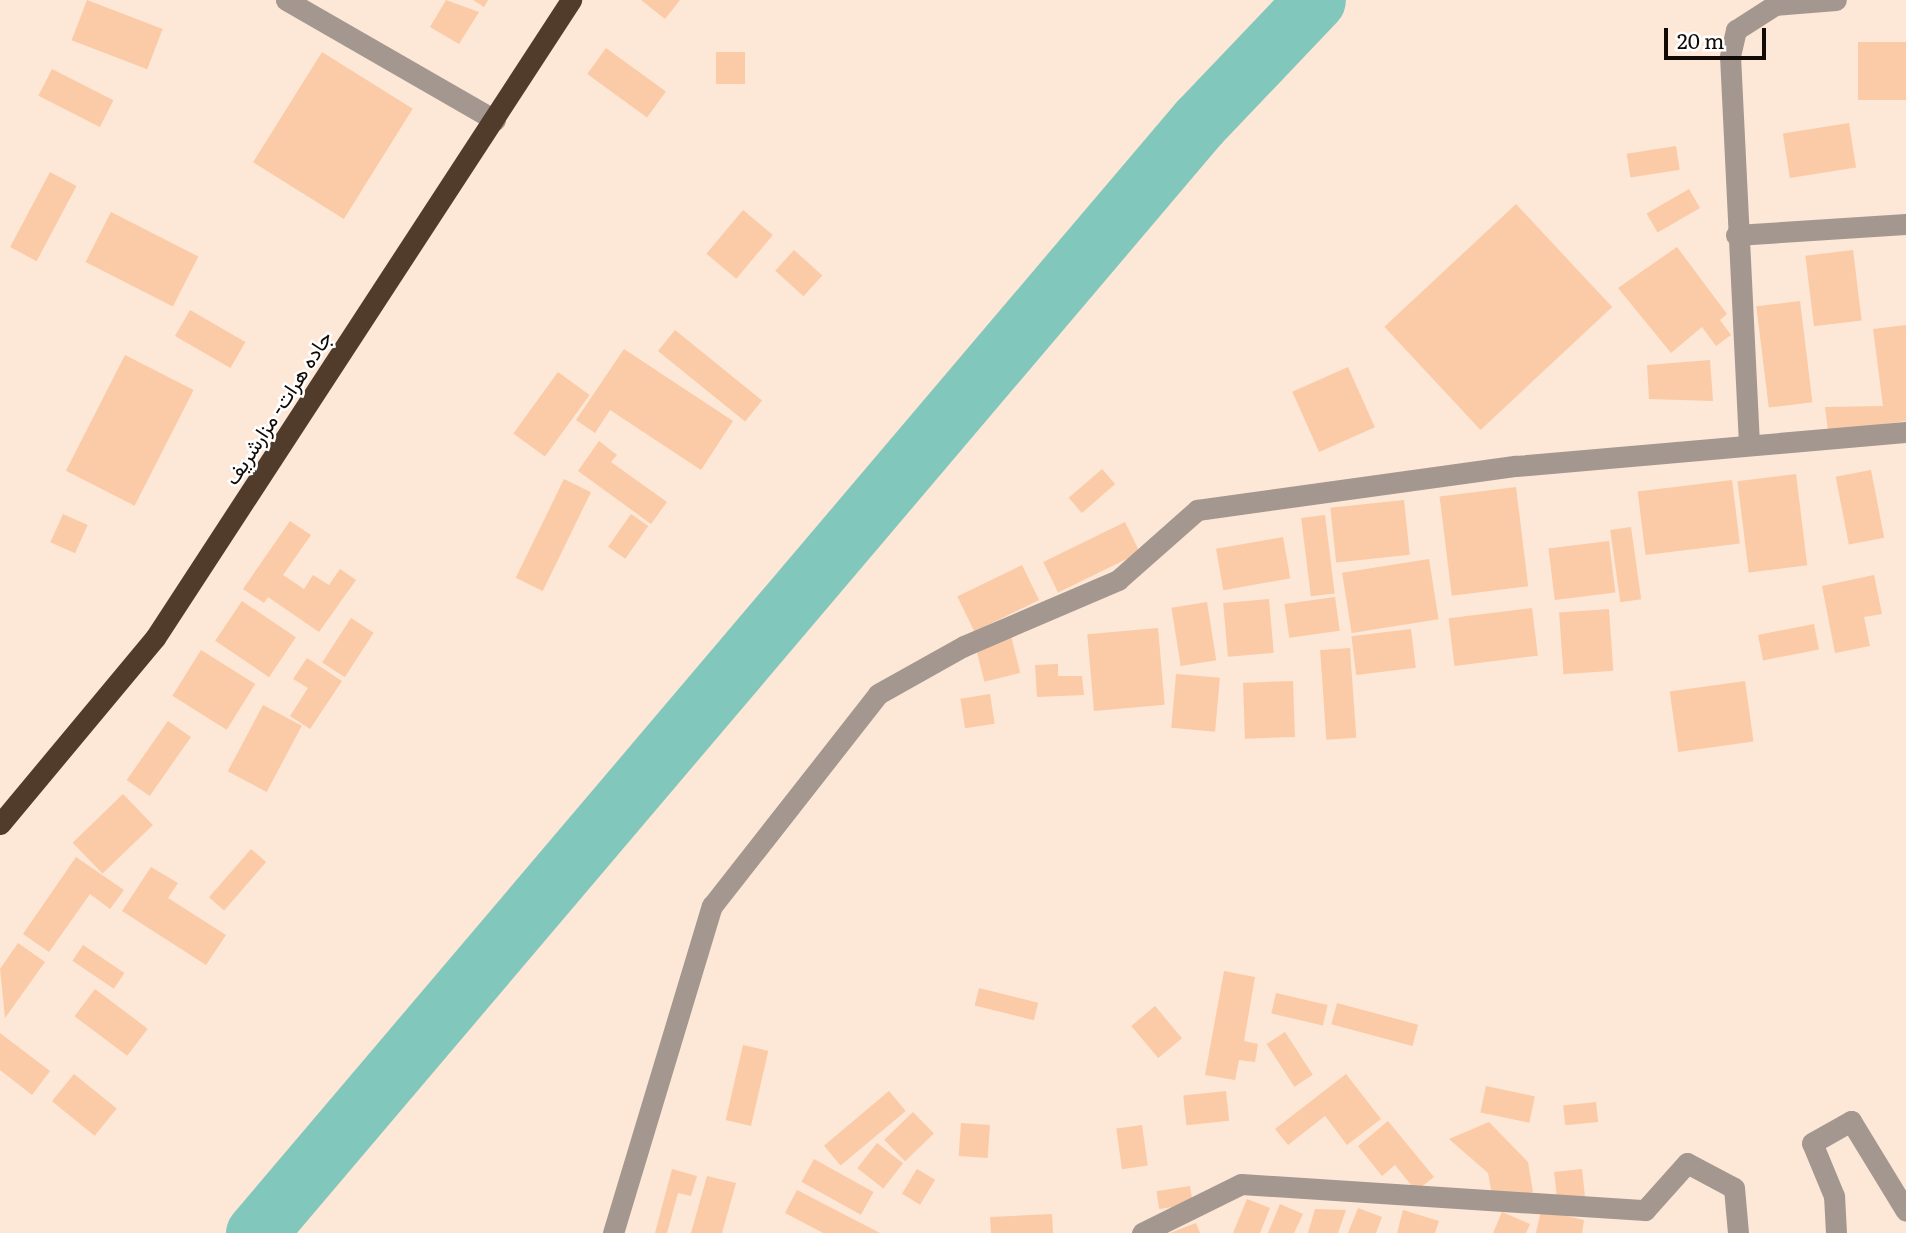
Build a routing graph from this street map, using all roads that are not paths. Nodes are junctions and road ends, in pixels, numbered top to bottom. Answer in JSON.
{"nodes":[{"id":1,"x":286,"y":0,"type":"edge"},
{"id":2,"x":571,"y":0,"type":"edge"},
{"id":3,"x":1836,"y":0,"type":"edge"},
{"id":4,"x":495,"y":120,"type":"junction"},
{"id":5,"x":1906,"y":224,"type":"edge"},
{"id":6,"x":1736,"y":235,"type":"junction"},
{"id":7,"x":1906,"y":432,"type":"edge"},
{"id":8,"x":1749,"y":444,"type":"junction"},
{"id":9,"x":0,"y":824,"type":"edge"},
{"id":10,"x":1906,"y":1210,"type":"edge"},
{"id":11,"x":612,"y":1233,"type":"edge"},
{"id":12,"x":1142,"y":1233,"type":"edge"},
{"id":13,"x":1738,"y":1233,"type":"edge"},
{"id":14,"x":1836,"y":1233,"type":"edge"}],
"edges":[{"from":1,"to":4,"type":"street"},
{"from":2,"to":4,"type":"highway","name":"جاده هرات- مزارشریف"},
{"from":3,"to":6,"type":"street"},
{"from":4,"to":9,"type":"highway","name":"جاده هرات- مزارشریف"},
{"from":5,"to":6,"type":"street"},
{"from":6,"to":8,"type":"street"},
{"from":7,"to":8,"type":"street"},
{"from":8,"to":11,"type":"street"},
{"from":10,"to":14,"type":"street"},
{"from":12,"to":13,"type":"street"}]}
